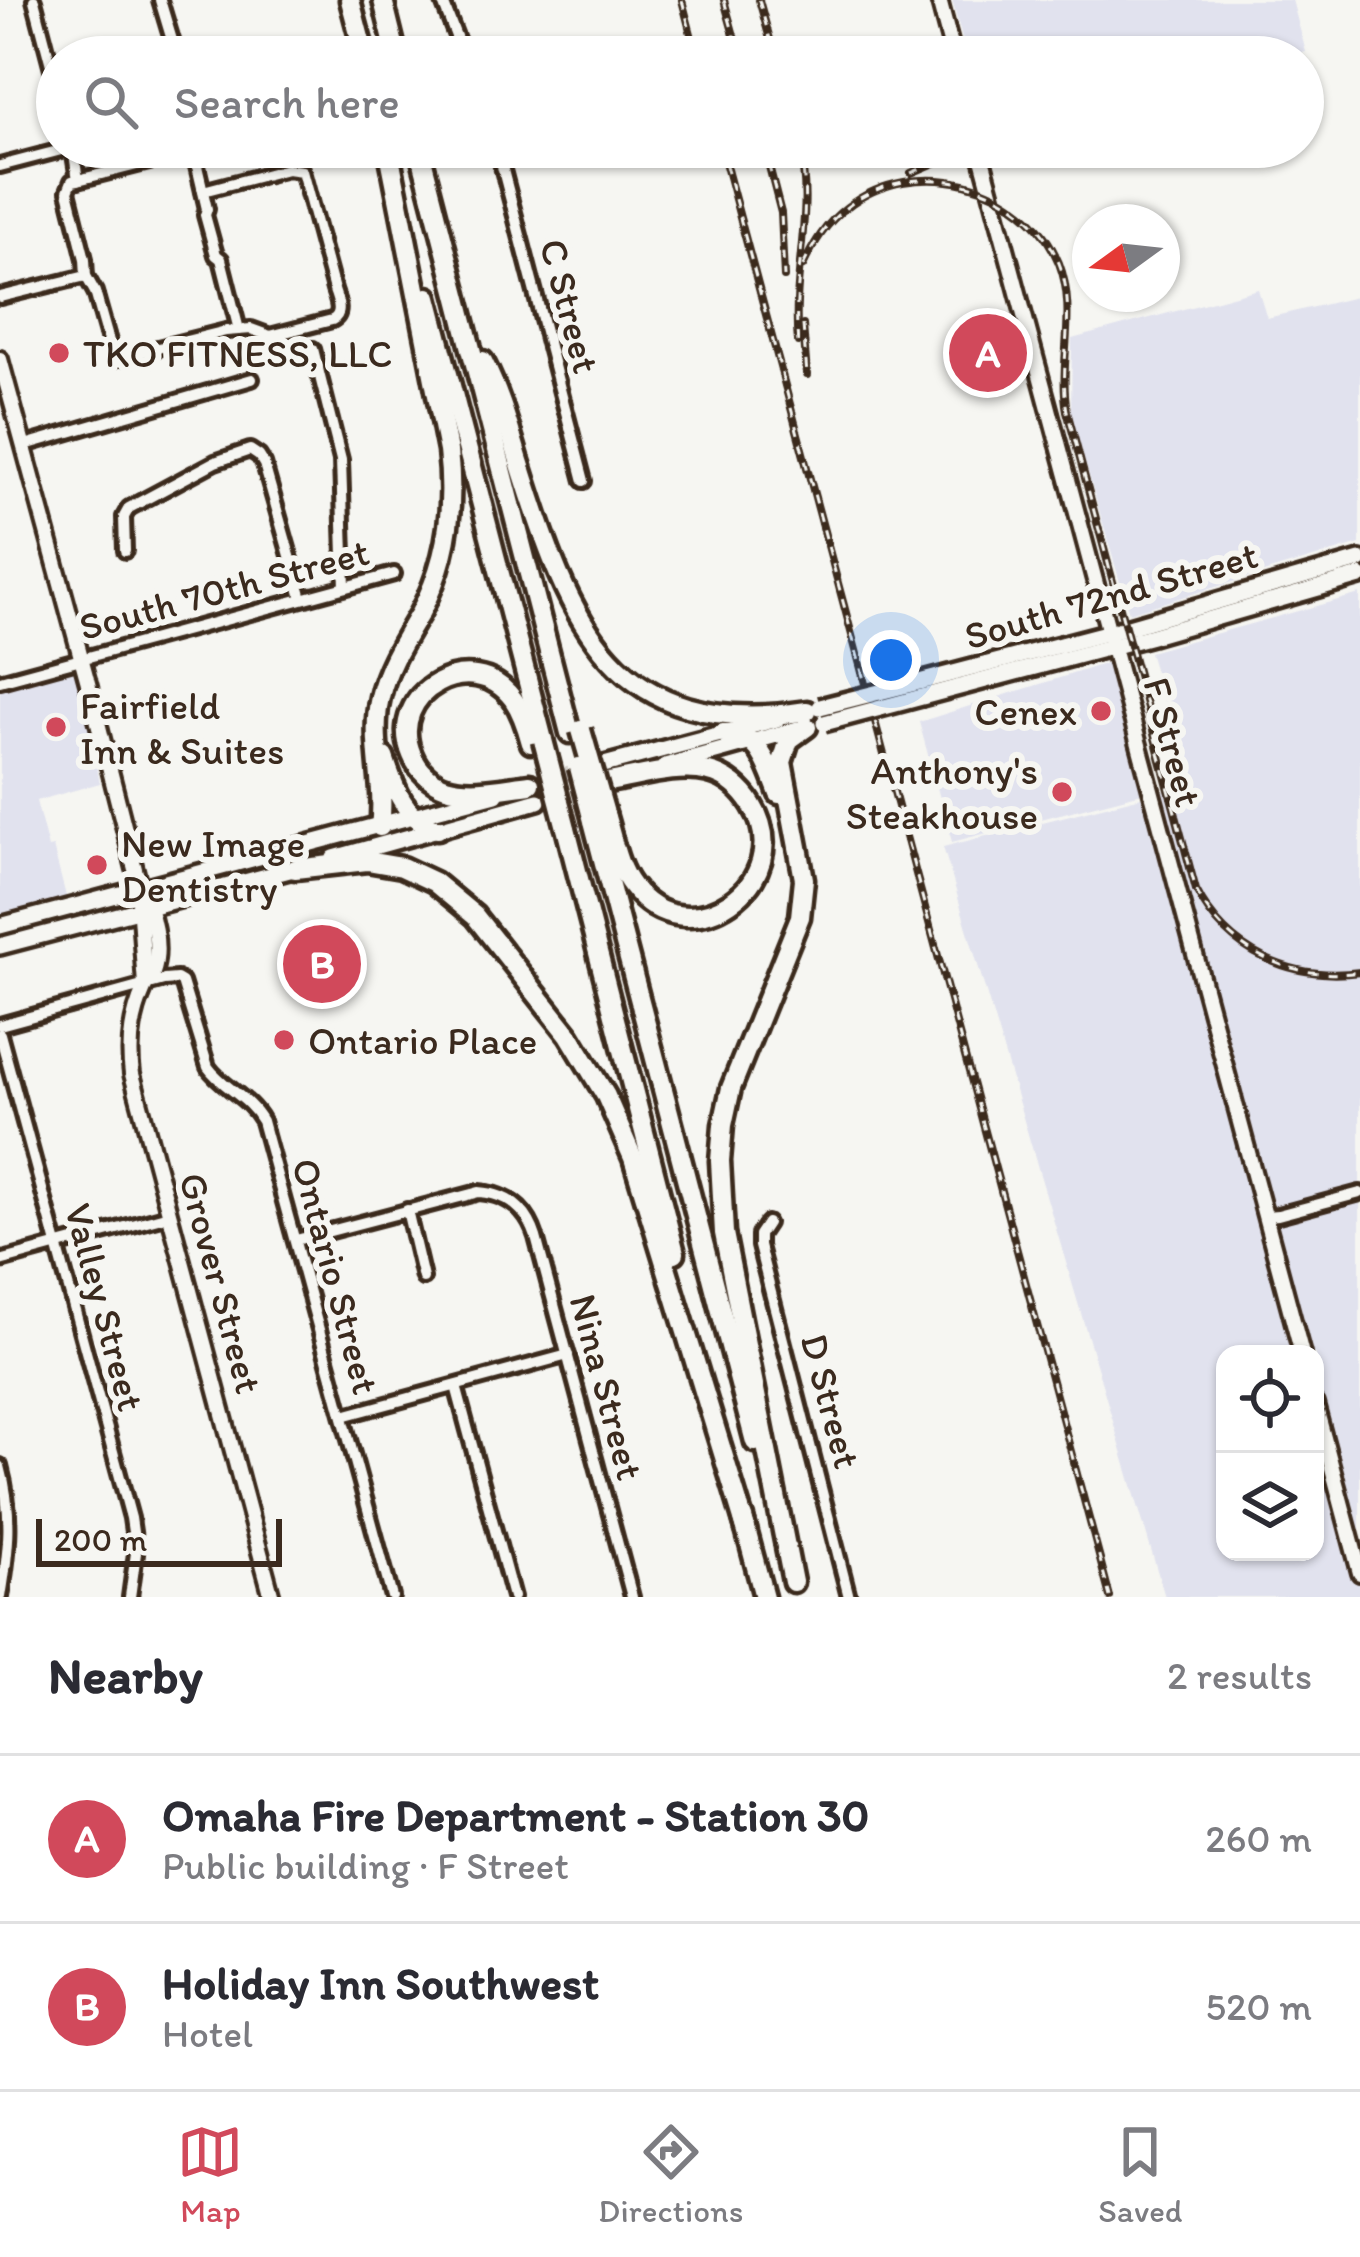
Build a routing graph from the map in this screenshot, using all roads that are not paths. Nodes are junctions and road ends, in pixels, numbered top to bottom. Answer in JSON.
{"nodes":[{"id":1,"x":34,"y":0,"type":"edge"},
{"id":2,"x":160,"y":0,"type":"edge"},
{"id":3,"x":350,"y":0,"type":"edge"},
{"id":4,"x":383,"y":0,"type":"edge"},
{"id":5,"x":442,"y":0,"type":"edge"},
{"id":6,"x":939,"y":0,"type":"edge"},
{"id":7,"x":43,"y":36,"type":"edge"},
{"id":8,"x":171,"y":36,"type":"edge"},
{"id":9,"x":359,"y":36,"type":"edge"},
{"id":10,"x":392,"y":36,"type":"edge"},
{"id":11,"x":456,"y":36,"type":"edge"},
{"id":12,"x":948,"y":36,"type":"edge"},
{"id":13,"x":36,"y":157,"type":"edge"},
{"id":14,"x":0,"y":166,"type":"edge"},
{"id":15,"x":76,"y":168,"type":"edge"},
{"id":16,"x":122,"y":168,"type":"edge"},
{"id":17,"x":197,"y":168,"type":"edge"},
{"id":18,"x":392,"y":168,"type":"edge"},
{"id":19,"x":393,"y":168,"type":"edge"},
{"id":20,"x":424,"y":168,"type":"edge"},
{"id":21,"x":502,"y":168,"type":"edge"},
{"id":22,"x":985,"y":168,"type":"edge"},
{"id":23,"x":78,"y":180,"type":"junction"},
{"id":24,"x":203,"y":191,"type":"junction"},
{"id":25,"x":86,"y":276,"type":"junction"},
{"id":26,"x":0,"y":297,"type":"edge"},
{"id":27,"x":461,"y":317,"type":"junction"},
{"id":28,"x":239,"y":330,"type":"junction"},
{"id":29,"x":313,"y":350,"type":"dead end"},
{"id":30,"x":0,"y":359,"type":"edge"},
{"id":31,"x":252,"y":380,"type":"dead end"},
{"id":32,"x":25,"y":445,"type":"junction"},
{"id":33,"x":584,"y":481,"type":"dead end"},
{"id":34,"x":125,"y":551,"type":"dead end"},
{"id":35,"x":1360,"y":560,"type":"edge"},
{"id":36,"x":394,"y":574,"type":"dead end"},
{"id":37,"x":1360,"y":576,"type":"edge"},
{"id":38,"x":344,"y":586,"type":"junction"},
{"id":39,"x":302,"y":598,"type":"junction"},
{"id":40,"x":1111,"y":639,"type":"junction"},
{"id":41,"x":81,"y":659,"type":"junction"},
{"id":42,"x":0,"y":681,"type":"edge"},
{"id":43,"x":815,"y":717,"type":"junction"},
{"id":44,"x":723,"y":733,"type":"junction"},
{"id":45,"x":377,"y":735,"type":"junction"},
{"id":46,"x":537,"y":741,"type":"junction"},
{"id":47,"x":754,"y":742,"type":"junction"},
{"id":48,"x":604,"y":777,"type":"junction"},
{"id":49,"x":534,"y":790,"type":"junction"},
{"id":50,"x":414,"y":818,"type":"junction"},
{"id":51,"x":600,"y":819,"type":"junction"},
{"id":52,"x":380,"y":826,"type":"junction"},
{"id":53,"x":438,"y":829,"type":"junction"},
{"id":54,"x":295,"y":869,"type":"junction"},
{"id":55,"x":805,"y":879,"type":"junction"},
{"id":56,"x":140,"y":889,"type":"junction"},
{"id":57,"x":144,"y":908,"type":"junction"},
{"id":58,"x":0,"y":926,"type":"edge"},
{"id":59,"x":0,"y":946,"type":"edge"},
{"id":60,"x":145,"y":985,"type":"junction"},
{"id":61,"x":0,"y":1025,"type":"edge"},
{"id":62,"x":0,"y":1034,"type":"edge"},
{"id":63,"x":1360,"y":1193,"type":"edge"},
{"id":64,"x":406,"y":1210,"type":"junction"},
{"id":65,"x":169,"y":1215,"type":"junction"},
{"id":66,"x":1266,"y":1216,"type":"junction"},
{"id":67,"x":767,"y":1222,"type":"dead end"},
{"id":68,"x":296,"y":1240,"type":"junction"},
{"id":69,"x":57,"y":1245,"type":"junction"},
{"id":70,"x":0,"y":1261,"type":"edge"},
{"id":71,"x":423,"y":1278,"type":"dead end"},
{"id":72,"x":1300,"y":1345,"type":"edge"},
{"id":73,"x":568,"y":1355,"type":"junction"},
{"id":74,"x":456,"y":1386,"type":"junction"},
{"id":75,"x":343,"y":1416,"type":"junction"},
{"id":76,"x":1324,"y":1438,"type":"edge"},
{"id":77,"x":0,"y":1466,"type":"edge"},
{"id":78,"x":746,"y":1528,"type":"junction"},
{"id":79,"x":1360,"y":1574,"type":"edge"},
{"id":80,"x":795,"y":1590,"type":"edge"},
{"id":81,"x":1,"y":1597,"type":"edge"},
{"id":82,"x":130,"y":1597,"type":"edge"},
{"id":83,"x":272,"y":1597,"type":"edge"},
{"id":84,"x":392,"y":1597,"type":"edge"},
{"id":85,"x":513,"y":1597,"type":"edge"},
{"id":86,"x":632,"y":1597,"type":"edge"},
{"id":87,"x":764,"y":1597,"type":"edge"},
{"id":88,"x":849,"y":1597,"type":"edge"}],
"edges":[{"from":1,"to":7,"type":"street"},
{"from":2,"to":8,"type":"street"},
{"from":3,"to":9,"type":"highway"},
{"from":4,"to":10,"type":"highway"},
{"from":5,"to":11,"type":"street"},
{"from":6,"to":12,"type":"street"},
{"from":13,"to":14,"type":"street"},
{"from":15,"to":23,"type":"street"},
{"from":16,"to":23,"type":"street"},
{"from":17,"to":24,"type":"street"},
{"from":18,"to":45,"type":"highway"},
{"from":19,"to":46,"type":"highway"},
{"from":20,"to":27,"type":"highway"},
{"from":21,"to":33,"type":"street","name":"C Street"},
{"from":22,"to":40,"type":"street","name":"F Street"},
{"from":23,"to":25,"type":"street"},
{"from":24,"to":28,"type":"street"},
{"from":24,"to":28,"type":"street"},
{"from":25,"to":26,"type":"street"},
{"from":25,"to":28,"type":"street"},
{"from":27,"to":43,"type":"highway"},
{"from":27,"to":51,"type":"highway","bridge":true},
{"from":29,"to":38,"type":"street"},
{"from":30,"to":32,"type":"street","name":"Grover Street"},
{"from":31,"to":32,"type":"street"},
{"from":32,"to":41,"type":"street","name":"Grover Street"},
{"from":34,"to":39,"type":"street"},
{"from":35,"to":40,"type":"main road","name":"South 72nd Street"},
{"from":36,"to":38,"type":"street","name":"South 70th Street"},
{"from":37,"to":40,"type":"main road","name":"South 72nd Street"},
{"from":38,"to":39,"type":"street","name":"South 70th Street"},
{"from":39,"to":41,"type":"street","name":"South 70th Street"},
{"from":40,"to":43,"type":"main road","name":"South 72nd Street","bridge":true},
{"from":40,"to":66,"type":"street","name":"F Street"},
{"from":41,"to":42,"type":"street","name":"South 70th Street"},
{"from":41,"to":56,"type":"street","name":"Grover Street"},
{"from":43,"to":44,"type":"main road","name":"South 72nd Street"},
{"from":43,"to":47,"type":"main road","name":"South 72nd Street"},
{"from":43,"to":55,"type":"highway"},
{"from":44,"to":47,"type":"highway"},
{"from":44,"to":48,"type":"main road","name":"South 72nd Street"},
{"from":45,"to":50,"type":"highway"},
{"from":45,"to":52,"type":"highway"},
{"from":46,"to":49,"type":"highway"},
{"from":46,"to":78,"type":"highway","bridge":true},
{"from":47,"to":48,"type":"main road","name":"South 72nd Street"},
{"from":47,"to":55,"type":"highway"},
{"from":48,"to":51,"type":"highway"},
{"from":49,"to":50,"type":"main road"},
{"from":49,"to":53,"type":"main road"},
{"from":50,"to":52,"type":"main road"},
{"from":50,"to":53,"type":"highway"},
{"from":51,"to":80,"type":"highway"},
{"from":52,"to":56,"type":"main road"},
{"from":53,"to":54,"type":"main road"},
{"from":54,"to":57,"type":"main road"},
{"from":54,"to":78,"type":"highway"},
{"from":55,"to":80,"type":"highway"},
{"from":56,"to":57,"type":"street","name":"Grover Street"},
{"from":56,"to":58,"type":"main road"},
{"from":57,"to":59,"type":"main road"},
{"from":57,"to":60,"type":"street","name":"Grover Street"},
{"from":60,"to":61,"type":"street"},
{"from":60,"to":65,"type":"street","name":"Grover Street"},
{"from":60,"to":68,"type":"street","name":"Ontario Street"},
{"from":62,"to":69,"type":"street","name":"Valley Street"},
{"from":63,"to":66,"type":"street"},
{"from":64,"to":68,"type":"street"},
{"from":64,"to":71,"type":"street"},
{"from":64,"to":73,"type":"street","name":"Nina Street"},
{"from":65,"to":69,"type":"street"},
{"from":65,"to":83,"type":"street","name":"Grover Street"},
{"from":66,"to":72,"type":"street","name":"F Street"},
{"from":67,"to":88,"type":"street","name":"D Street"},
{"from":68,"to":75,"type":"street","name":"Ontario Street"},
{"from":69,"to":70,"type":"street"},
{"from":69,"to":82,"type":"street","name":"Valley Street"},
{"from":73,"to":74,"type":"street"},
{"from":73,"to":86,"type":"street","name":"Nina Street"},
{"from":74,"to":75,"type":"street"},
{"from":74,"to":85,"type":"street"},
{"from":75,"to":84,"type":"street","name":"Ontario Street"},
{"from":76,"to":79,"type":"street"},
{"from":77,"to":81,"type":"street"},
{"from":78,"to":87,"type":"highway"}]}
